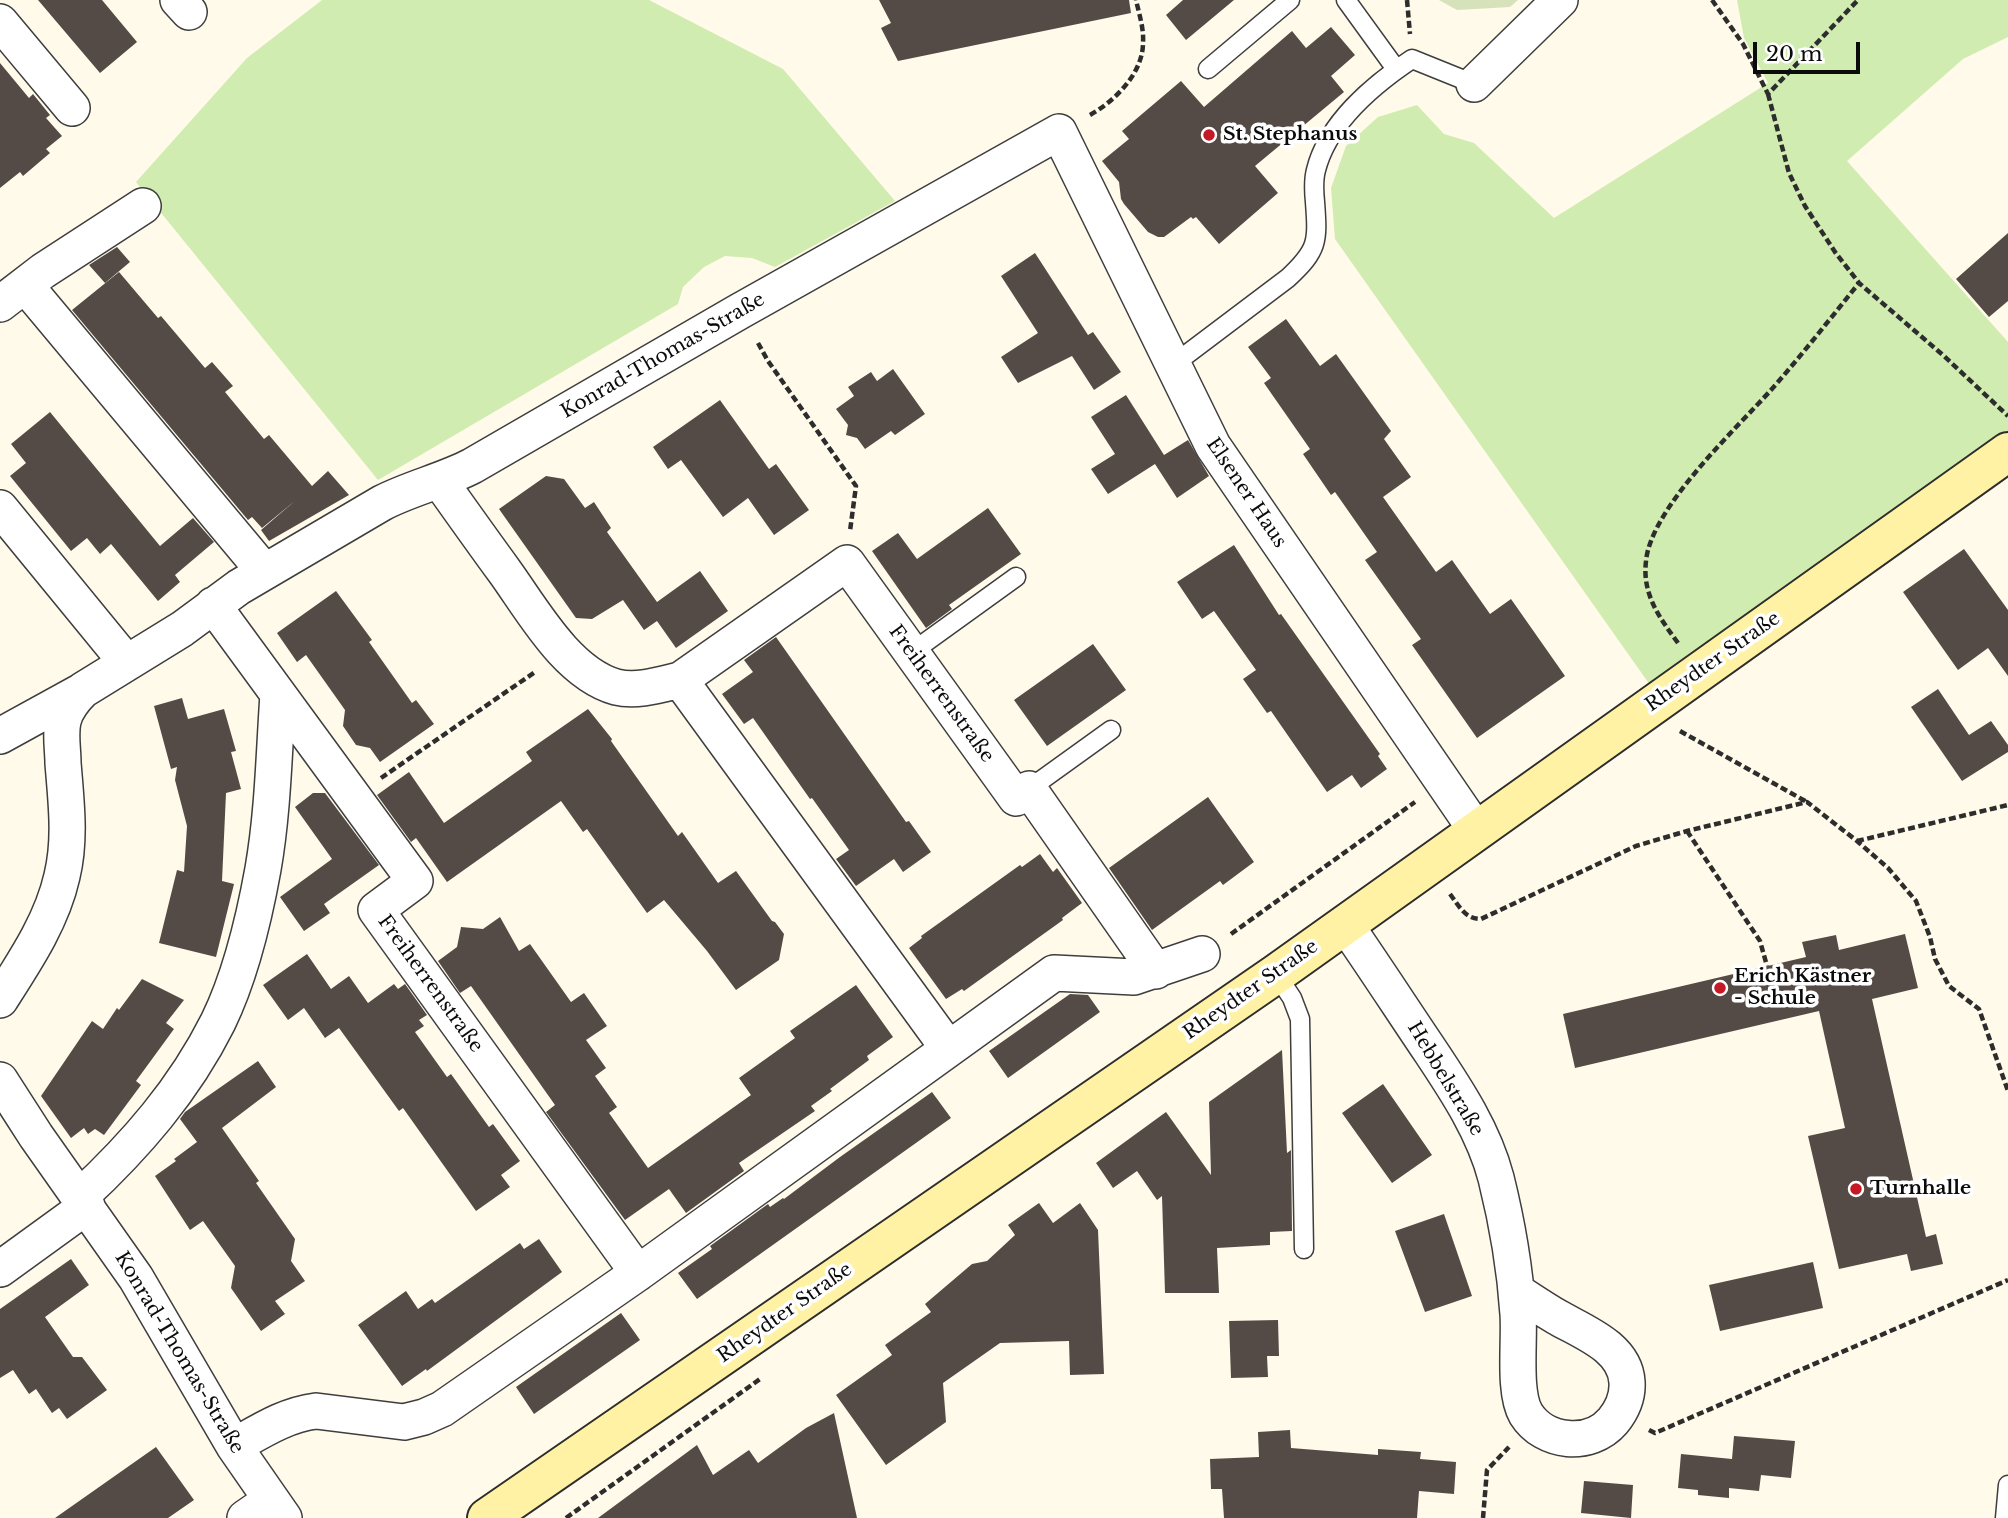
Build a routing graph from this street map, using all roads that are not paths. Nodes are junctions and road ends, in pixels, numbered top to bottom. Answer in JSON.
{"nodes":[{"id":1,"x":1290,"y":0,"type":"edge"},
{"id":2,"x":1346,"y":0,"type":"edge"},
{"id":3,"x":1560,"y":0,"type":"edge"},
{"id":4,"x":0,"y":22,"type":"edge"},
{"id":5,"x":1208,"y":69,"type":"dead end"},
{"id":6,"x":1396,"y":69,"type":"junction"},
{"id":7,"x":1474,"y":84,"type":"joint"},
{"id":8,"x":72,"y":108,"type":"dead end"},
{"id":9,"x":1059,"y":132,"type":"joint"},
{"id":10,"x":143,"y":206,"type":"dead end"},
{"id":11,"x":12,"y":294,"type":"edge"},
{"id":12,"x":1174,"y":364,"type":"junction"},
{"id":13,"x":2008,"y":452,"type":"edge"},
{"id":14,"x":439,"y":480,"type":"junction"},
{"id":15,"x":0,"y":509,"type":"edge"},
{"id":16,"x":264,"y":571,"type":"junction"},
{"id":17,"x":1016,"y":577,"type":"dead end"},
{"id":18,"x":212,"y":605,"type":"junction"},
{"id":19,"x":912,"y":652,"type":"junction"},
{"id":20,"x":127,"y":663,"type":"junction"},
{"id":21,"x":680,"y":680,"type":"junction"},
{"id":22,"x":83,"y":690,"type":"junction"},
{"id":23,"x":278,"y":694,"type":"junction"},
{"id":24,"x":1111,"y":730,"type":"dead end"},
{"id":25,"x":0,"y":736,"type":"edge"},
{"id":26,"x":1029,"y":789,"type":"junction"},
{"id":27,"x":1476,"y":830,"type":"junction"},
{"id":28,"x":1345,"y":924,"type":"junction"},
{"id":29,"x":1202,"y":954,"type":"road end"},
{"id":30,"x":1156,"y":971,"type":"junction"},
{"id":31,"x":1276,"y":974,"type":"junction"},
{"id":32,"x":0,"y":1000,"type":"edge"},
{"id":33,"x":948,"y":1048,"type":"junction"},
{"id":34,"x":0,"y":1080,"type":"edge"},
{"id":35,"x":84,"y":1202,"type":"junction"},
{"id":36,"x":1304,"y":1249,"type":"dead end"},
{"id":37,"x":0,"y":1269,"type":"edge"},
{"id":38,"x":638,"y":1273,"type":"junction"},
{"id":39,"x":1516,"y":1291,"type":"junction"},
{"id":40,"x":234,"y":1446,"type":"junction"},
{"id":41,"x":2008,"y":1485,"type":"edge"},
{"id":42,"x":267,"y":1512,"type":"edge"},
{"id":43,"x":487,"y":1518,"type":"edge"},
{"id":44,"x":2005,"y":1518,"type":"edge"}],
"edges":[{"from":1,"to":5,"type":"lane"},
{"from":2,"to":6,"type":"lane"},
{"from":3,"to":7,"type":"street"},
{"from":4,"to":8,"type":"street"},
{"from":6,"to":7,"type":"lane"},
{"from":6,"to":12,"type":"lane"},
{"from":9,"to":12,"type":"street","name":"Elsener Haus"},
{"from":9,"to":14,"type":"street","name":"Konrad-Thomas-Straße"},
{"from":10,"to":11,"type":"street"},
{"from":11,"to":16,"type":"street"},
{"from":12,"to":27,"type":"street","name":"Elsener Haus"},
{"from":13,"to":27,"type":"main road","name":"Rheydter Straße"},
{"from":14,"to":16,"type":"street","name":"Konrad-Thomas-Straße"},
{"from":14,"to":21,"type":"street"},
{"from":15,"to":20,"type":"street"},
{"from":16,"to":18,"type":"street","name":"Konrad-Thomas-Straße"},
{"from":17,"to":19,"type":"lane"},
{"from":18,"to":20,"type":"street","name":"Konrad-Thomas-Straße"},
{"from":18,"to":23,"type":"street","name":"Freiherrenstraße"},
{"from":19,"to":21,"type":"street","name":"Freiherrenstraße"},
{"from":19,"to":26,"type":"street","name":"Freiherrenstraße"},
{"from":20,"to":22,"type":"street","name":"Konrad-Thomas-Straße"},
{"from":21,"to":33,"type":"street"},
{"from":22,"to":25,"type":"street"},
{"from":22,"to":32,"type":"street","name":"Konrad-Thomas-Straße"},
{"from":23,"to":35,"type":"street"},
{"from":23,"to":38,"type":"street","name":"Freiherrenstraße"},
{"from":24,"to":26,"type":"lane"},
{"from":26,"to":30,"type":"street"},
{"from":27,"to":28,"type":"main road","name":"Rheydter Straße"},
{"from":28,"to":31,"type":"main road","name":"Rheydter Straße"},
{"from":28,"to":39,"type":"street","name":"Hebbelstraße"},
{"from":29,"to":30,"type":"street"},
{"from":30,"to":33,"type":"street"},
{"from":31,"to":36,"type":"lane"},
{"from":31,"to":43,"type":"main road","name":"Rheydter Straße"},
{"from":33,"to":38,"type":"street"},
{"from":34,"to":35,"type":"street","name":"Konrad-Thomas-Straße"},
{"from":35,"to":37,"type":"street"},
{"from":35,"to":40,"type":"street","name":"Konrad-Thomas-Straße"},
{"from":38,"to":40,"type":"street"},
{"from":39,"to":39,"type":"street","name":"Hebbelstraße"},
{"from":40,"to":42,"type":"street","name":"Konrad-Thomas-Straße"},
{"from":41,"to":44,"type":"lane"}]}
